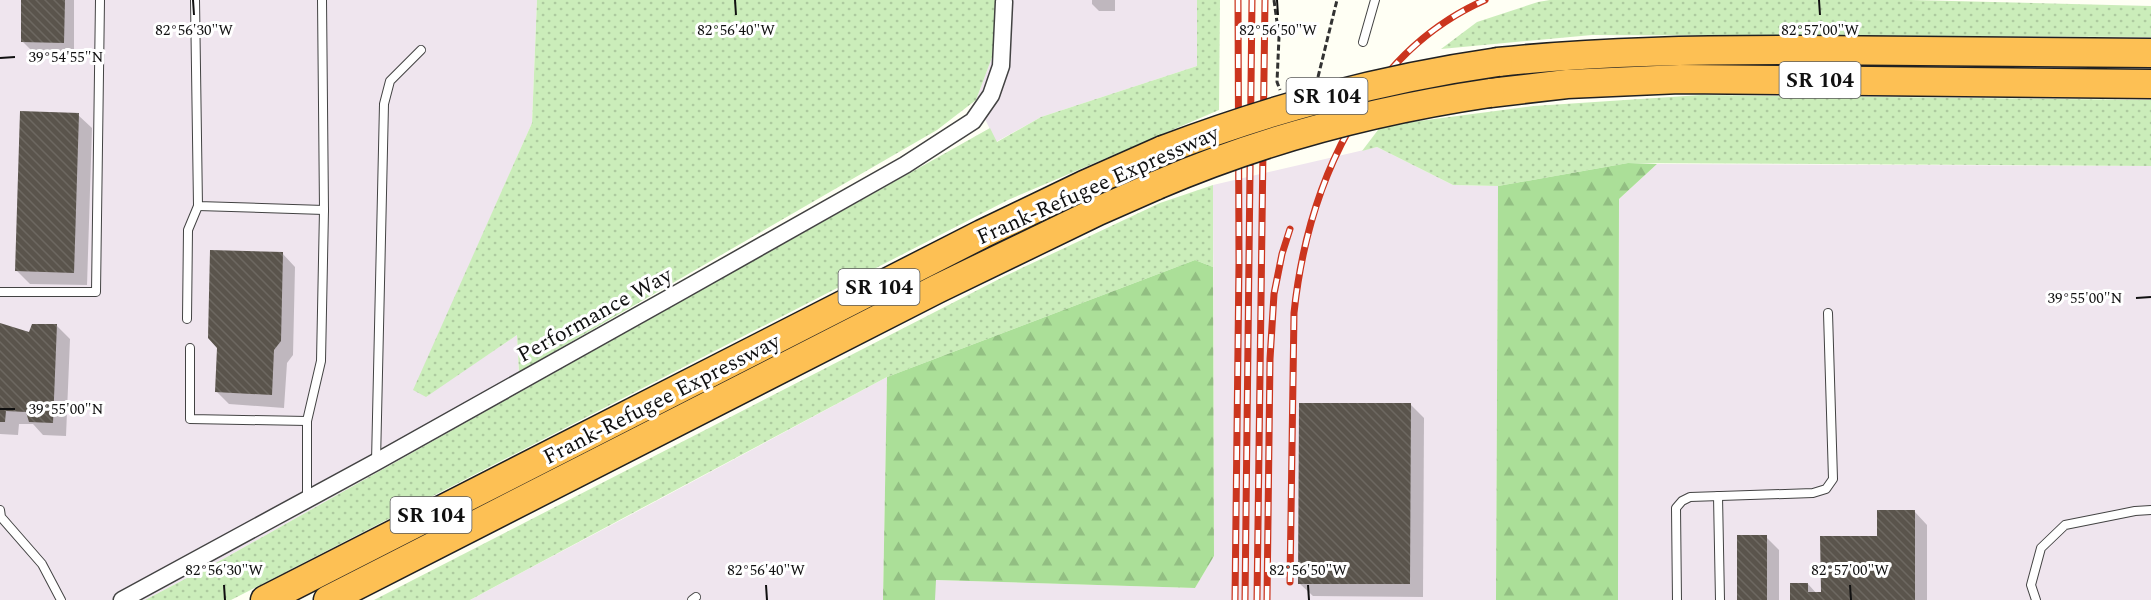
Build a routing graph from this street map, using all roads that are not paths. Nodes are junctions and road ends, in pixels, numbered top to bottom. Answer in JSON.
{"nodes":[{"id":1,"x":100,"y":0,"type":"edge"},
{"id":2,"x":195,"y":0,"type":"edge"},
{"id":3,"x":322,"y":0,"type":"edge"},
{"id":4,"x":1375,"y":0,"type":"edge"},
{"id":5,"x":1004,"y":1,"type":"edge"},
{"id":6,"x":1363,"y":42,"type":"dead end"},
{"id":7,"x":421,"y":50,"type":"dead end"},
{"id":8,"x":2151,"y":53,"type":"edge"},
{"id":9,"x":2151,"y":84,"type":"edge"},
{"id":10,"x":198,"y":206,"type":"junction"},
{"id":11,"x":324,"y":210,"type":"junction"},
{"id":12,"x":0,"y":292,"type":"edge"},
{"id":13,"x":1828,"y":314,"type":"dead end"},
{"id":14,"x":187,"y":319,"type":"dead end"},
{"id":15,"x":190,"y":348,"type":"dead end"},
{"id":16,"x":307,"y":421,"type":"junction"},
{"id":17,"x":376,"y":462,"type":"junction"},
{"id":18,"x":1719,"y":496,"type":"junction"},
{"id":19,"x":307,"y":500,"type":"junction"},
{"id":20,"x":0,"y":510,"type":"edge"},
{"id":21,"x":2151,"y":510,"type":"edge"},
{"id":22,"x":61,"y":600,"type":"edge"},
{"id":23,"x":122,"y":600,"type":"edge"},
{"id":24,"x":265,"y":600,"type":"edge"},
{"id":25,"x":328,"y":600,"type":"edge"},
{"id":26,"x":1677,"y":600,"type":"edge"},
{"id":27,"x":1720,"y":600,"type":"edge"},
{"id":28,"x":2036,"y":600,"type":"edge"}],
"edges":[{"from":1,"to":12,"type":"lane"},
{"from":2,"to":10,"type":"lane"},
{"from":3,"to":11,"type":"lane"},
{"from":4,"to":6,"type":"lane"},
{"from":5,"to":17,"type":"street","name":"Performance Way"},
{"from":7,"to":17,"type":"lane"},
{"from":8,"to":24,"type":"highway","name":"Frank-Refugee Expressway","number":"SR 104","bridge":true},
{"from":9,"to":25,"type":"highway","name":"Frank-Refugee Expressway","number":"SR 104","bridge":true},
{"from":10,"to":11,"type":"lane"},
{"from":10,"to":14,"type":"lane"},
{"from":11,"to":16,"type":"lane"},
{"from":13,"to":18,"type":"lane"},
{"from":15,"to":16,"type":"lane"},
{"from":16,"to":19,"type":"lane"},
{"from":17,"to":19,"type":"street","name":"Performance Way"},
{"from":18,"to":26,"type":"lane"},
{"from":18,"to":27,"type":"lane"},
{"from":19,"to":23,"type":"street","name":"Performance Way"},
{"from":20,"to":22,"type":"lane"},
{"from":21,"to":28,"type":"lane"}]}
